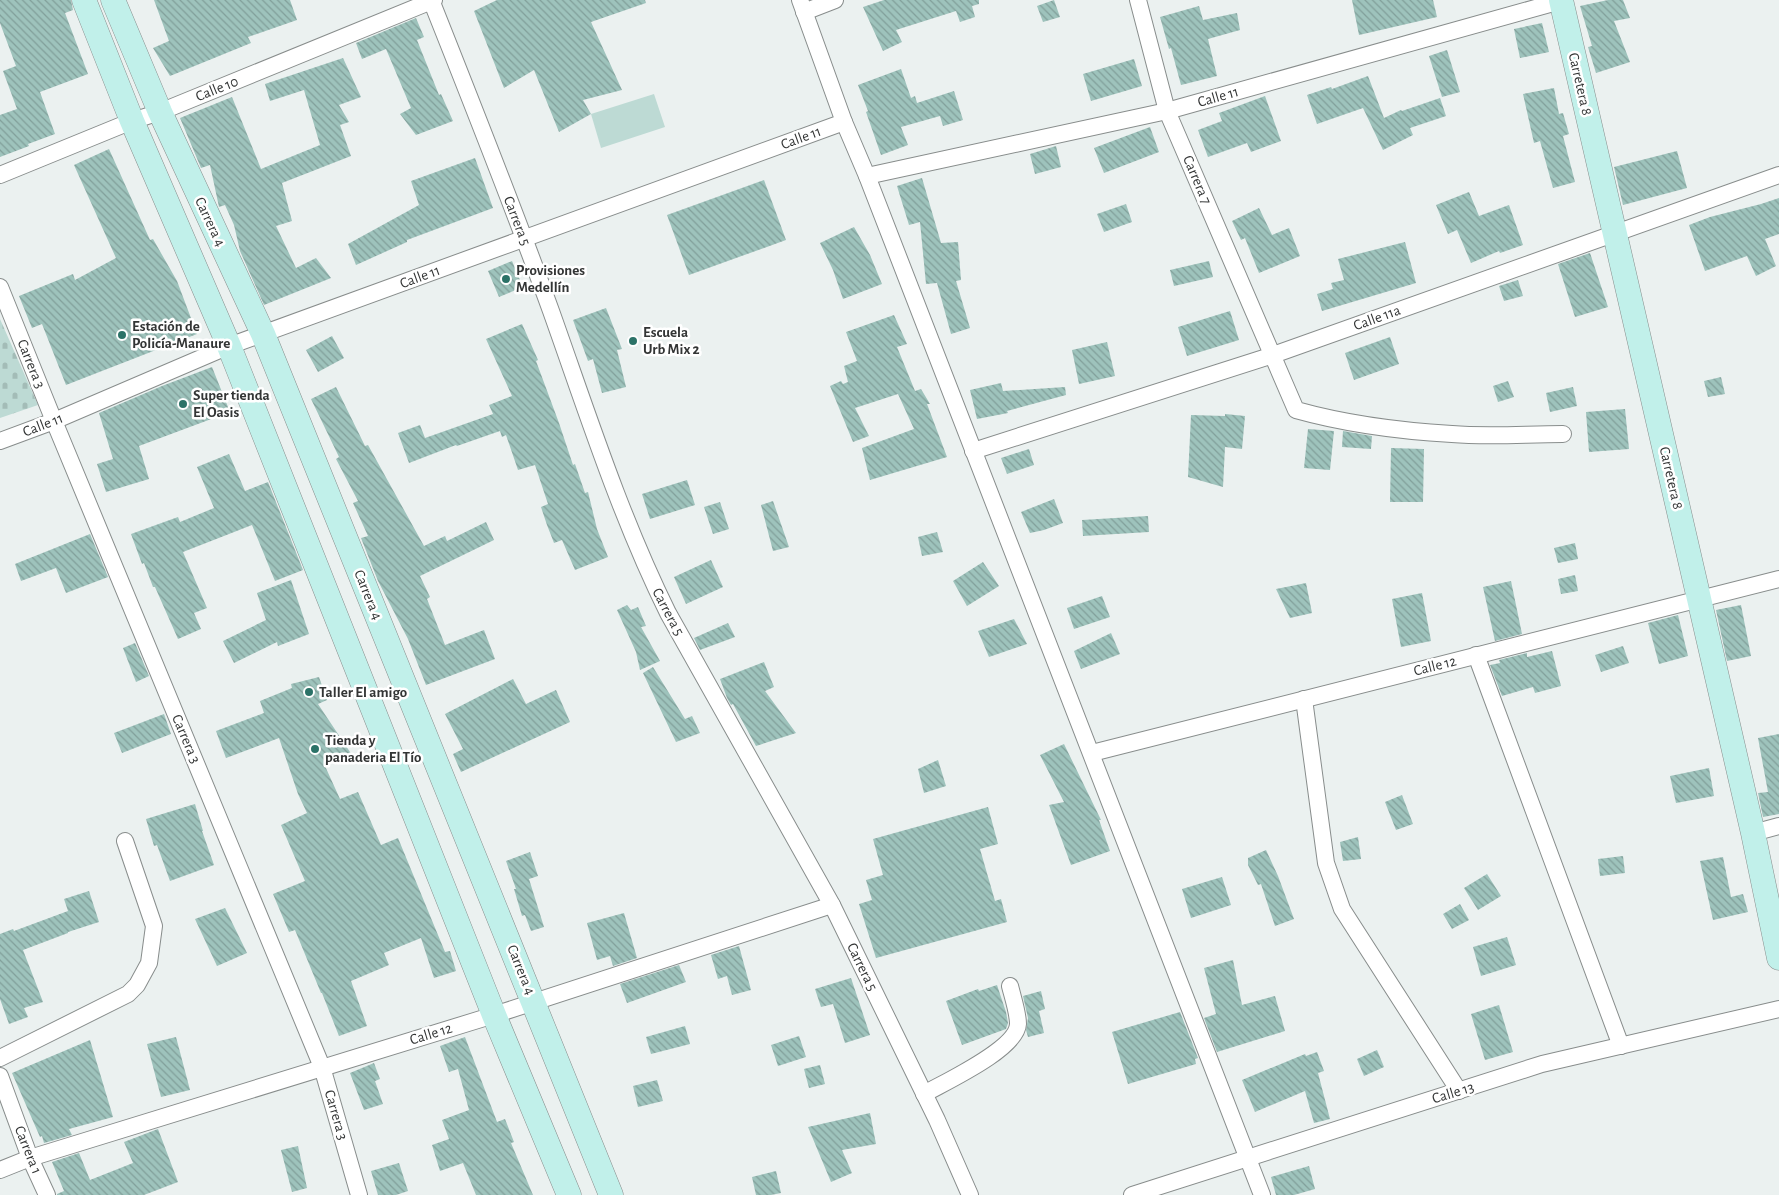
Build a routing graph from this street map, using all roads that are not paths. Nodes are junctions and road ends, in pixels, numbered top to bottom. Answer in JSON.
{"nodes":[{"id":1,"x":84,"y":0,"type":"edge"},
{"id":2,"x":113,"y":0,"type":"edge"},
{"id":3,"x":432,"y":0,"type":"edge"},
{"id":4,"x":835,"y":0,"type":"edge"},
{"id":5,"x":1138,"y":0,"type":"edge"},
{"id":6,"x":1562,"y":0,"type":"edge"},
{"id":7,"x":802,"y":6,"type":"edge"},
{"id":8,"x":1167,"y":111,"type":"junction"},
{"id":9,"x":160,"y":112,"type":"junction"},
{"id":10,"x":132,"y":121,"type":"junction"},
{"id":11,"x":844,"y":122,"type":"junction"},
{"id":12,"x":0,"y":175,"type":"edge"},
{"id":13,"x":867,"y":176,"type":"junction"},
{"id":14,"x":1779,"y":176,"type":"edge"},
{"id":15,"x":1614,"y":234,"type":"junction"},
{"id":16,"x":525,"y":238,"type":"junction"},
{"id":17,"x":0,"y":286,"type":"edge"},
{"id":18,"x":262,"y":334,"type":"junction"},
{"id":19,"x":229,"y":346,"type":"junction"},
{"id":20,"x":1273,"y":355,"type":"junction"},
{"id":21,"x":54,"y":421,"type":"junction"},
{"id":22,"x":1564,"y":434,"type":"dead end"},
{"id":23,"x":0,"y":441,"type":"edge"},
{"id":24,"x":973,"y":451,"type":"junction"},
{"id":25,"x":1779,"y":579,"type":"edge"},
{"id":26,"x":1700,"y":598,"type":"junction"},
{"id":27,"x":1476,"y":655,"type":"junction"},
{"id":28,"x":1304,"y":699,"type":"junction"},
{"id":29,"x":1092,"y":753,"type":"junction"},
{"id":30,"x":1779,"y":826,"type":"edge"},
{"id":31,"x":1753,"y":833,"type":"junction"},
{"id":32,"x":125,"y":841,"type":"dead end"},
{"id":33,"x":832,"y":905,"type":"junction"},
{"id":34,"x":1779,"y":958,"type":"edge"},
{"id":35,"x":1010,"y":986,"type":"dead end"},
{"id":36,"x":533,"y":1001,"type":"junction"},
{"id":37,"x":1779,"y":1009,"type":"edge"},
{"id":38,"x":494,"y":1014,"type":"junction"},
{"id":39,"x":1621,"y":1046,"type":"junction"},
{"id":40,"x":0,"y":1058,"type":"edge"},
{"id":41,"x":322,"y":1067,"type":"junction"},
{"id":42,"x":0,"y":1076,"type":"edge"},
{"id":43,"x":1459,"y":1091,"type":"junction"},
{"id":44,"x":924,"y":1094,"type":"junction"},
{"id":45,"x":1246,"y":1157,"type":"junction"},
{"id":46,"x":30,"y":1158,"type":"junction"},
{"id":47,"x":0,"y":1170,"type":"edge"},
{"id":48,"x":47,"y":1195,"type":"edge"},
{"id":49,"x":359,"y":1195,"type":"edge"},
{"id":50,"x":570,"y":1195,"type":"edge"},
{"id":51,"x":611,"y":1195,"type":"edge"},
{"id":52,"x":970,"y":1195,"type":"edge"},
{"id":53,"x":1132,"y":1195,"type":"edge"},
{"id":54,"x":1262,"y":1195,"type":"edge"}],
"edges":[{"from":1,"to":10,"type":"street","name":"Carrera 4"},
{"from":2,"to":9,"type":"street","name":"Carrera 4"},
{"from":3,"to":9,"type":"street","name":"Calle 10"},
{"from":3,"to":16,"type":"street","name":"Carrera 5"},
{"from":4,"to":7,"type":"street"},
{"from":5,"to":8,"type":"street","name":"Carrera 7"},
{"from":6,"to":8,"type":"street","name":"Calle 11"},
{"from":6,"to":15,"type":"street","name":"Carretera 8"},
{"from":7,"to":11,"type":"street"},
{"from":8,"to":13,"type":"street","name":"Calle 11"},
{"from":8,"to":20,"type":"street","name":"Carrera 7"},
{"from":9,"to":10,"type":"street","name":"Calle 10"},
{"from":9,"to":18,"type":"street","name":"Carrera 4"},
{"from":10,"to":12,"type":"street","name":"Calle 10"},
{"from":10,"to":19,"type":"street","name":"Carrera 4"},
{"from":11,"to":13,"type":"street"},
{"from":11,"to":16,"type":"street","name":"Calle 11"},
{"from":13,"to":24,"type":"street"},
{"from":14,"to":15,"type":"street","name":"Calle 11a"},
{"from":15,"to":20,"type":"street","name":"Calle 11a"},
{"from":15,"to":26,"type":"street","name":"Carretera 8"},
{"from":16,"to":18,"type":"street","name":"Calle 11"},
{"from":16,"to":33,"type":"street","name":"Carrera 5"},
{"from":17,"to":21,"type":"street","name":"Carrera 3"},
{"from":18,"to":19,"type":"street","name":"Calle 11"},
{"from":18,"to":36,"type":"street","name":"Carrera 4"},
{"from":19,"to":21,"type":"street","name":"Calle 11"},
{"from":19,"to":38,"type":"street","name":"Carrera 4"},
{"from":20,"to":22,"type":"street","name":"Carrera 7"},
{"from":20,"to":24,"type":"street","name":"Calle 11a"},
{"from":21,"to":23,"type":"street","name":"Calle 11"},
{"from":21,"to":41,"type":"street","name":"Carrera 3"},
{"from":24,"to":29,"type":"street"},
{"from":25,"to":26,"type":"street","name":"Calle 12"},
{"from":26,"to":27,"type":"street","name":"Calle 12"},
{"from":26,"to":31,"type":"street","name":"Carretera 8"},
{"from":27,"to":28,"type":"street","name":"Calle 12"},
{"from":27,"to":39,"type":"street"},
{"from":28,"to":29,"type":"street","name":"Calle 12"},
{"from":28,"to":43,"type":"street"},
{"from":29,"to":45,"type":"street"},
{"from":30,"to":31,"type":"street"},
{"from":31,"to":34,"type":"street","name":"Carretera 8"},
{"from":32,"to":40,"type":"street"},
{"from":33,"to":36,"type":"street","name":"Calle 12"},
{"from":33,"to":44,"type":"street","name":"Carrera 5"},
{"from":35,"to":44,"type":"street"},
{"from":36,"to":38,"type":"street","name":"Calle 12"},
{"from":36,"to":51,"type":"street","name":"Carrera 4"},
{"from":37,"to":39,"type":"street","name":"Calle 13"},
{"from":38,"to":41,"type":"street","name":"Calle 12"},
{"from":38,"to":50,"type":"street","name":"Carrera 4"},
{"from":39,"to":43,"type":"street","name":"Calle 13"},
{"from":41,"to":46,"type":"street","name":"Calle 12"},
{"from":41,"to":49,"type":"street","name":"Carrera 3"},
{"from":42,"to":46,"type":"street","name":"Carrera 1"},
{"from":43,"to":45,"type":"street","name":"Calle 13"},
{"from":44,"to":52,"type":"street","name":"Carrera 5"},
{"from":45,"to":53,"type":"street","name":"Calle 13"},
{"from":45,"to":54,"type":"street"},
{"from":46,"to":47,"type":"street","name":"Calle 12"},
{"from":46,"to":48,"type":"street","name":"Carrera 1"}]}
